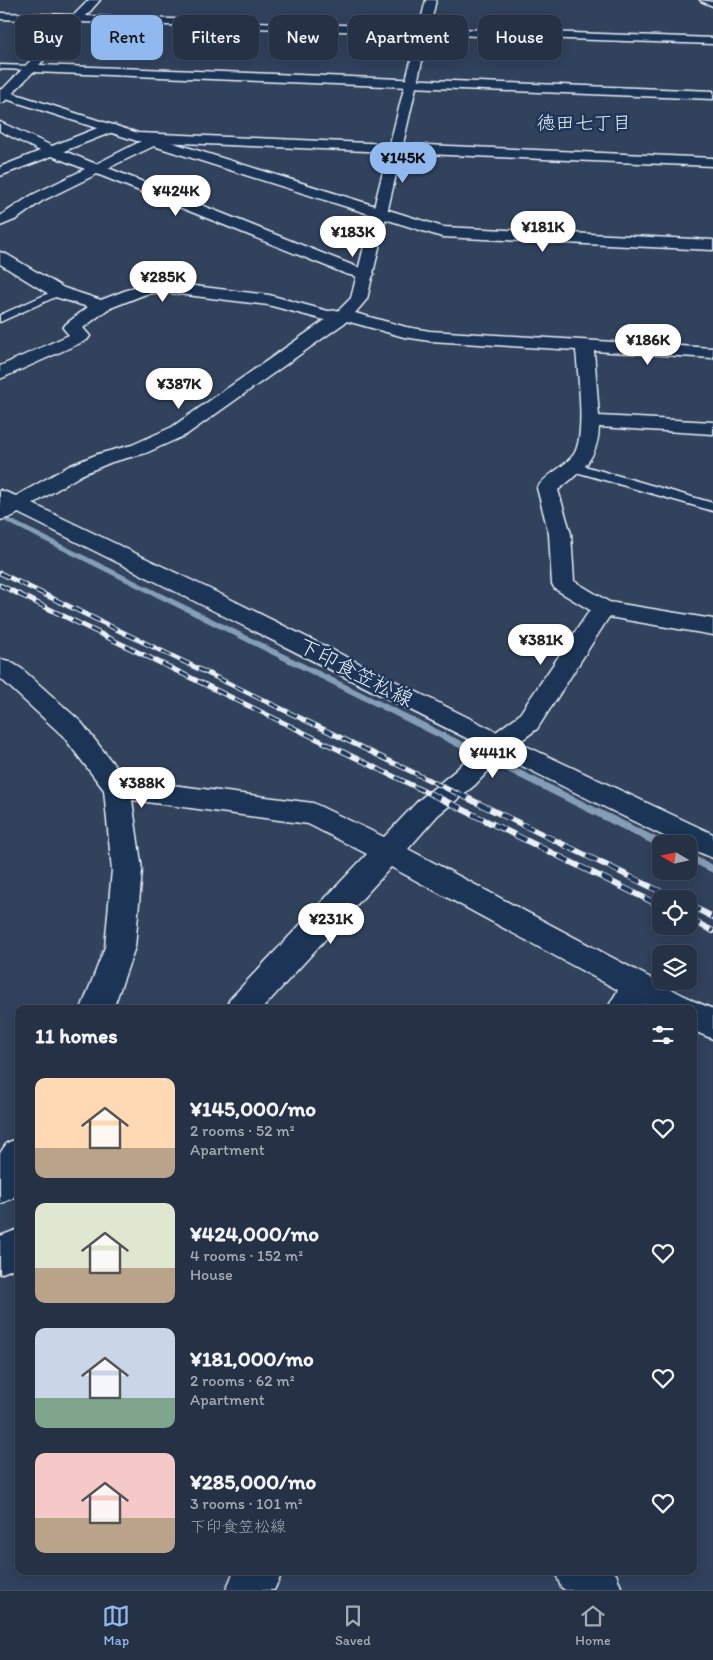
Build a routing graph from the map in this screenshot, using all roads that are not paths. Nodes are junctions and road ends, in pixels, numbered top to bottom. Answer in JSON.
{"nodes":[{"id":1,"x":95,"y":0,"type":"edge"},
{"id":2,"x":431,"y":0,"type":"edge"},
{"id":3,"x":703,"y":0,"type":"edge"},
{"id":4,"x":713,"y":4,"type":"edge"},
{"id":5,"x":428,"y":15,"type":"edge"},
{"id":6,"x":0,"y":16,"type":"edge"},
{"id":7,"x":81,"y":16,"type":"edge"},
{"id":8,"x":15,"y":17,"type":"edge"},
{"id":9,"x":81,"y":19,"type":"edge"},
{"id":10,"x":348,"y":28,"type":"edge"},
{"id":11,"x":468,"y":33,"type":"edge"},
{"id":12,"x":713,"y":41,"type":"edge"},
{"id":13,"x":39,"y":60,"type":"edge"},
{"id":14,"x":417,"y":60,"type":"edge"},
{"id":15,"x":0,"y":67,"type":"edge"},
{"id":16,"x":31,"y":68,"type":"junction"},
{"id":17,"x":411,"y":84,"type":"junction"},
{"id":18,"x":713,"y":95,"type":"edge"},
{"id":19,"x":2,"y":96,"type":"edge"},
{"id":20,"x":0,"y":126,"type":"edge"},
{"id":21,"x":110,"y":128,"type":"junction"},
{"id":22,"x":154,"y":139,"type":"junction"},
{"id":23,"x":396,"y":148,"type":"junction"},
{"id":24,"x":52,"y":151,"type":"junction"},
{"id":25,"x":713,"y":162,"type":"edge"},
{"id":26,"x":95,"y":169,"type":"junction"},
{"id":27,"x":0,"y":172,"type":"edge"},
{"id":28,"x":381,"y":213,"type":"junction"},
{"id":29,"x":0,"y":221,"type":"edge"},
{"id":30,"x":713,"y":245,"type":"edge"},
{"id":31,"x":0,"y":257,"type":"edge"},
{"id":32,"x":366,"y":274,"type":"junction"},
{"id":33,"x":58,"y":292,"type":"junction"},
{"id":34,"x":102,"y":304,"type":"junction"},
{"id":35,"x":344,"y":315,"type":"junction"},
{"id":36,"x":0,"y":319,"type":"edge"},
{"id":37,"x":585,"y":346,"type":"junction"},
{"id":38,"x":713,"y":353,"type":"edge"},
{"id":39,"x":0,"y":373,"type":"edge"},
{"id":40,"x":589,"y":421,"type":"junction"},
{"id":41,"x":713,"y":428,"type":"edge"},
{"id":42,"x":574,"y":467,"type":"junction"},
{"id":43,"x":7,"y":506,"type":"edge"},
{"id":44,"x":713,"y":507,"type":"edge"},
{"id":45,"x":603,"y":608,"type":"junction"},
{"id":46,"x":713,"y":627,"type":"edge"},
{"id":47,"x":0,"y":667,"type":"edge"},
{"id":48,"x":494,"y":747,"type":"junction"},
{"id":49,"x":117,"y":788,"type":"junction"},
{"id":50,"x":713,"y":847,"type":"edge"},
{"id":51,"x":387,"y":850,"type":"junction"},
{"id":52,"x":630,"y":997,"type":"edge"},
{"id":53,"x":98,"y":1005,"type":"edge"},
{"id":54,"x":245,"y":1005,"type":"edge"},
{"id":55,"x":665,"y":1005,"type":"edge"},
{"id":56,"x":697,"y":1017,"type":"edge"},
{"id":57,"x":713,"y":1025,"type":"edge"},
{"id":58,"x":15,"y":1162,"type":"edge"},
{"id":59,"x":0,"y":1186,"type":"edge"},
{"id":60,"x":15,"y":1249,"type":"edge"},
{"id":61,"x":0,"y":1255,"type":"edge"},
{"id":62,"x":257,"y":1575,"type":"edge"},
{"id":63,"x":582,"y":1575,"type":"edge"},
{"id":64,"x":248,"y":1590,"type":"edge"},
{"id":65,"x":600,"y":1590,"type":"edge"}],
"edges":[{"from":1,"to":7,"type":"street"},
{"from":2,"to":5,"type":"street"},
{"from":3,"to":4,"type":"lane"},
{"from":6,"to":8,"type":"street"},
{"from":9,"to":10,"type":"street"},
{"from":11,"to":12,"type":"street"},
{"from":13,"to":16,"type":"street"},
{"from":14,"to":17,"type":"street"},
{"from":15,"to":16,"type":"lane"},
{"from":16,"to":17,"type":"street"},
{"from":16,"to":19,"type":"street"},
{"from":17,"to":18,"type":"street"},
{"from":17,"to":23,"type":"street"},
{"from":19,"to":21,"type":"street"},
{"from":20,"to":24,"type":"street"},
{"from":21,"to":22,"type":"street"},
{"from":21,"to":24,"type":"street"},
{"from":22,"to":23,"type":"street"},
{"from":22,"to":26,"type":"street"},
{"from":22,"to":28,"type":"street"},
{"from":23,"to":25,"type":"street"},
{"from":23,"to":28,"type":"street"},
{"from":24,"to":26,"type":"street"},
{"from":24,"to":27,"type":"street"},
{"from":26,"to":29,"type":"street"},
{"from":26,"to":32,"type":"street"},
{"from":28,"to":30,"type":"street"},
{"from":28,"to":32,"type":"street"},
{"from":31,"to":33,"type":"street"},
{"from":32,"to":35,"type":"street"},
{"from":33,"to":34,"type":"street"},
{"from":33,"to":36,"type":"lane"},
{"from":34,"to":35,"type":"street"},
{"from":34,"to":39,"type":"street"},
{"from":35,"to":37,"type":"street"},
{"from":35,"to":43,"type":"street"},
{"from":37,"to":38,"type":"street"},
{"from":37,"to":40,"type":"street"},
{"from":40,"to":41,"type":"street"},
{"from":40,"to":42,"type":"street"},
{"from":42,"to":44,"type":"lane"},
{"from":42,"to":45,"type":"street"},
{"from":43,"to":48,"type":"street","name":"下印食笠松線"},
{"from":45,"to":46,"type":"street"},
{"from":45,"to":48,"type":"street"},
{"from":47,"to":49,"type":"street"},
{"from":48,"to":50,"type":"street","name":"下印食笠松線"},
{"from":48,"to":51,"type":"street"},
{"from":49,"to":51,"type":"street"},
{"from":49,"to":53,"type":"street"},
{"from":51,"to":52,"type":"street"},
{"from":51,"to":54,"type":"street"},
{"from":52,"to":55,"type":"street"},
{"from":56,"to":57,"type":"street"},
{"from":58,"to":59,"type":"street"},
{"from":60,"to":61,"type":"street"},
{"from":62,"to":64,"type":"street"},
{"from":63,"to":65,"type":"street"}]}
